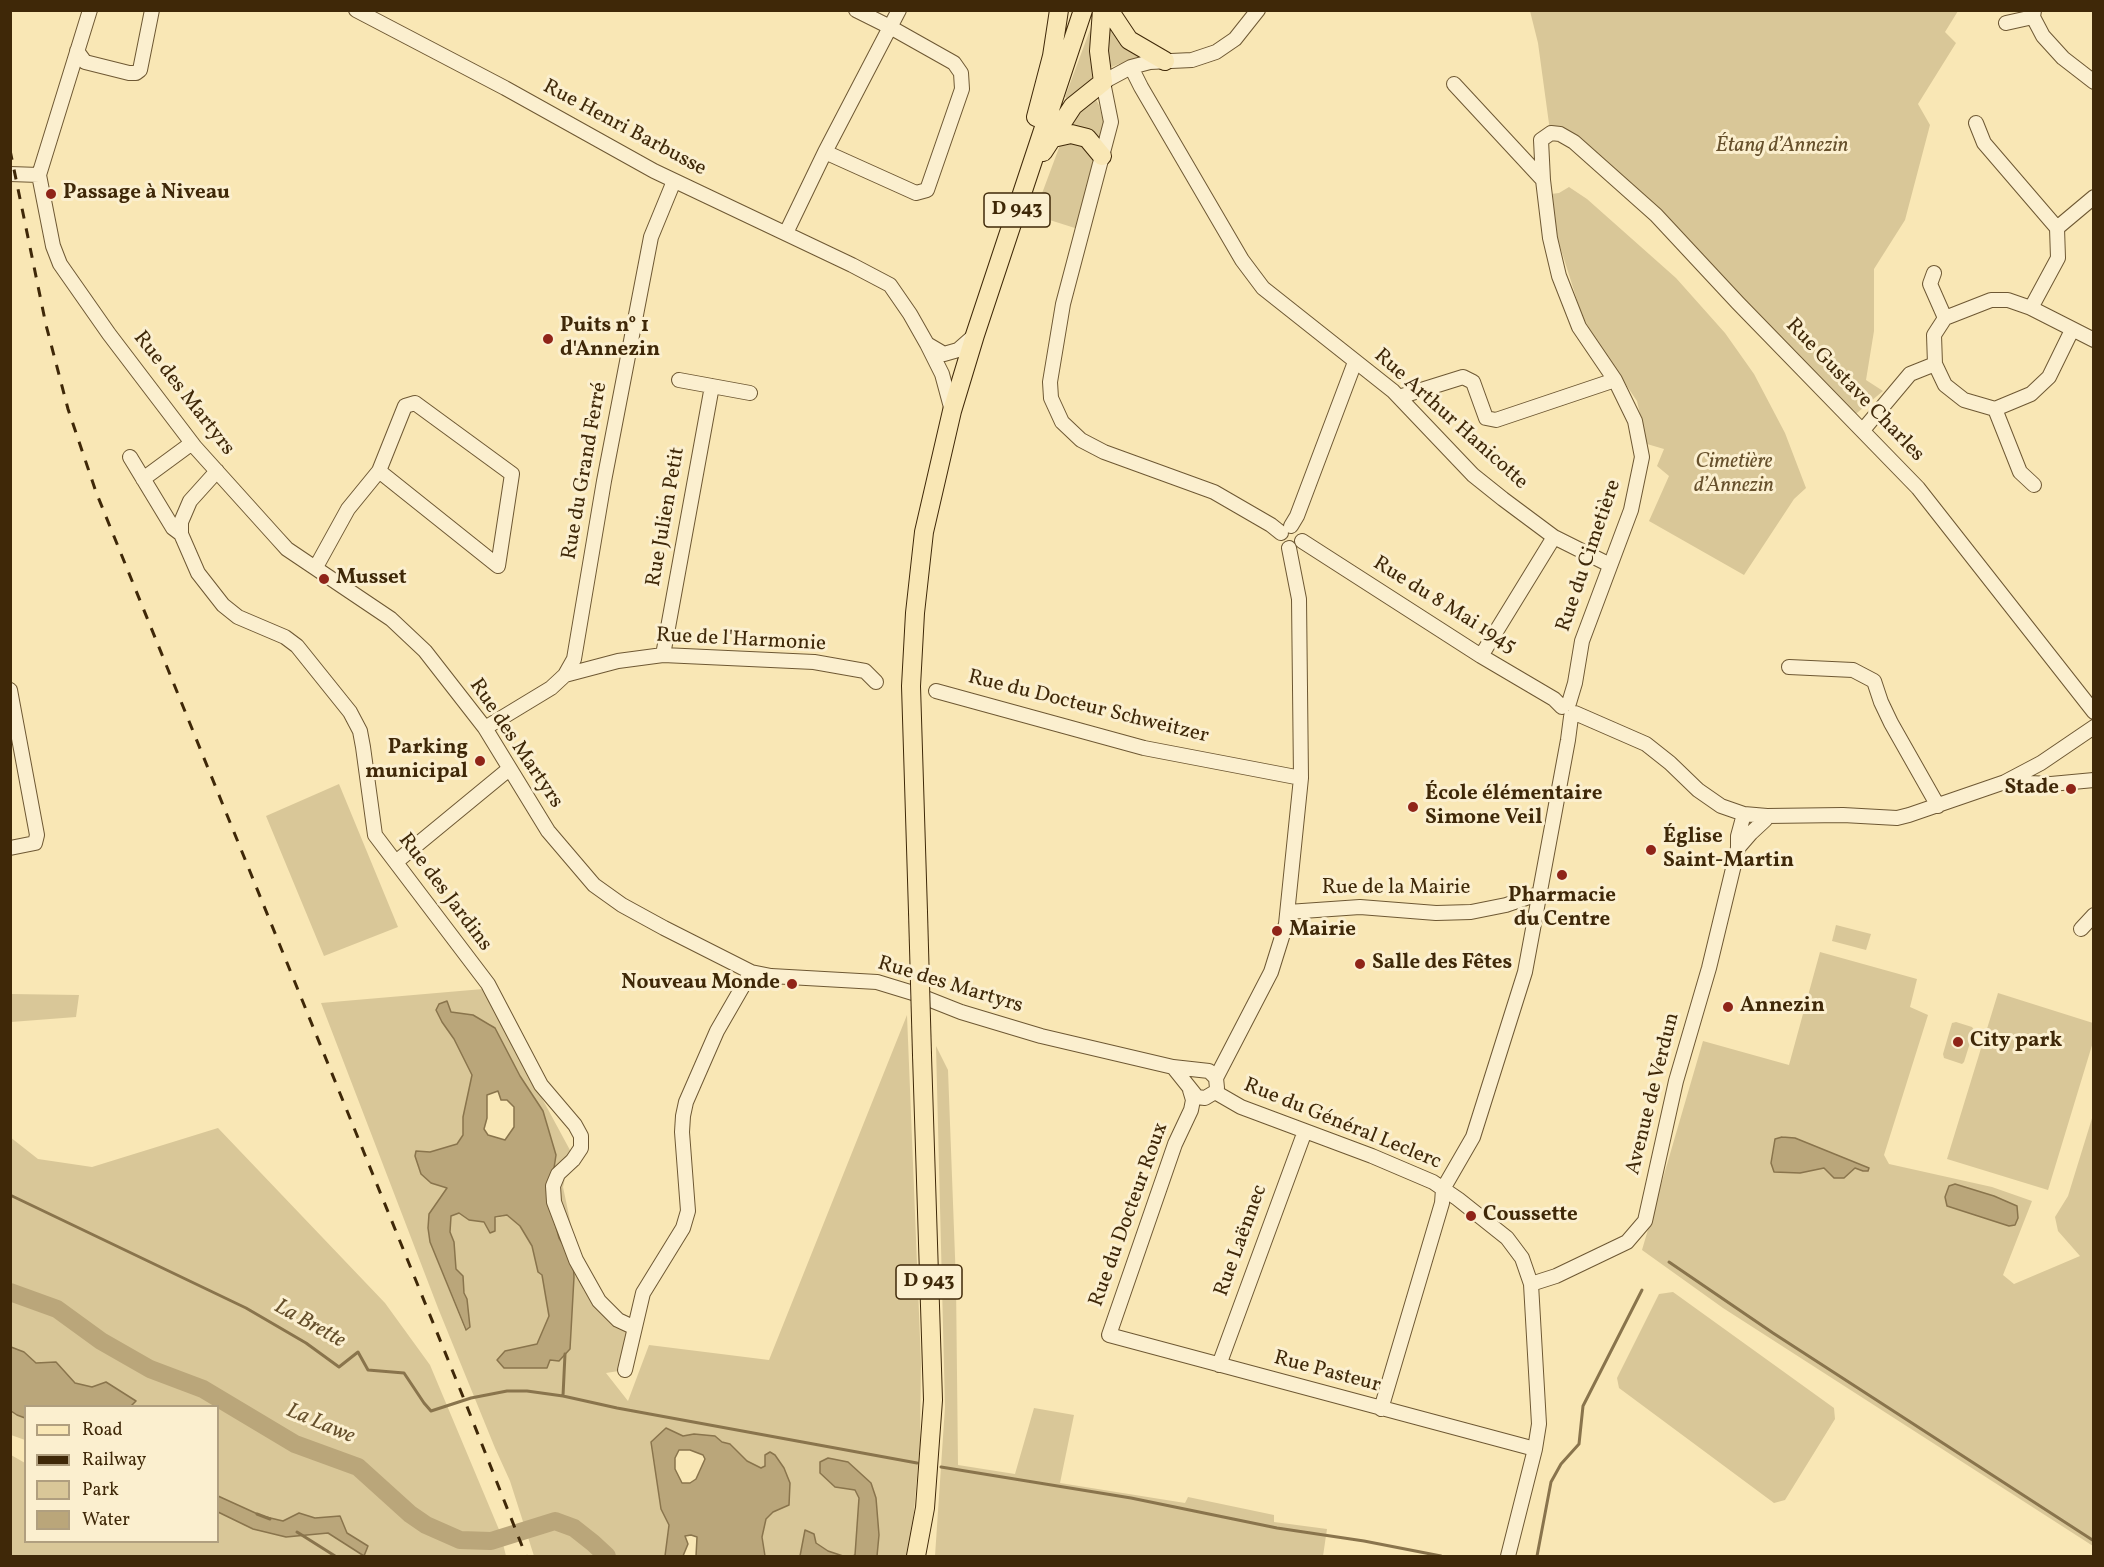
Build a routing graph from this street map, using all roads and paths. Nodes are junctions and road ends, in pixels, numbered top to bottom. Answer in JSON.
{"nodes":[{"id":1,"x":90,"y":10,"type":"edge"},
{"id":2,"x":152,"y":10,"type":"edge"},
{"id":3,"x":356,"y":10,"type":"edge"},
{"id":4,"x":856,"y":10,"type":"edge"},
{"id":5,"x":899,"y":10,"type":"edge"},
{"id":6,"x":1059,"y":10,"type":"edge"},
{"id":7,"x":1083,"y":10,"type":"edge"},
{"id":8,"x":1102,"y":10,"type":"edge"},
{"id":9,"x":1109,"y":10,"type":"edge"},
{"id":10,"x":1258,"y":10,"type":"edge"},
{"id":11,"x":2034,"y":14,"type":"edge"},
{"id":12,"x":2006,"y":23,"type":"dead end"},
{"id":13,"x":890,"y":27,"type":"junction"},
{"id":14,"x":76,"y":51,"type":"junction"},
{"id":15,"x":1165,"y":61,"type":"junction"},
{"id":16,"x":1131,"y":67,"type":"junction"},
{"id":17,"x":1103,"y":82,"type":"junction"},
{"id":18,"x":2094,"y":82,"type":"edge"},
{"id":19,"x":1454,"y":84,"type":"dead end"},
{"id":20,"x":1976,"y":123,"type":"dead end"},
{"id":21,"x":1551,"y":133,"type":"joint"},
{"id":22,"x":1053,"y":138,"type":"junction"},
{"id":23,"x":825,"y":152,"type":"junction"},
{"id":24,"x":1102,"y":156,"type":"junction"},
{"id":25,"x":1030,"y":171,"type":"junction"},
{"id":26,"x":10,"y":174,"type":"edge"},
{"id":27,"x":39,"y":175,"type":"junction"},
{"id":28,"x":1543,"y":180,"type":"junction"},
{"id":29,"x":674,"y":181,"type":"junction"},
{"id":30,"x":2094,"y":197,"type":"edge"},
{"id":31,"x":2057,"y":228,"type":"junction"},
{"id":32,"x":786,"y":233,"type":"junction"},
{"id":33,"x":1934,"y":273,"type":"dead end"},
{"id":34,"x":2031,"y":308,"type":"junction"},
{"id":35,"x":1945,"y":318,"type":"junction"},
{"id":36,"x":2072,"y":330,"type":"junction"},
{"id":37,"x":975,"y":335,"type":"junction"},
{"id":38,"x":2094,"y":340,"type":"edge"},
{"id":39,"x":927,"y":344,"type":"junction"},
{"id":40,"x":1354,"y":362,"type":"junction"},
{"id":41,"x":1935,"y":364,"type":"junction"},
{"id":42,"x":680,"y":380,"type":"dead end"},
{"id":43,"x":1615,"y":380,"type":"junction"},
{"id":44,"x":712,"y":386,"type":"junction"},
{"id":45,"x":750,"y":393,"type":"dead end"},
{"id":46,"x":1399,"y":397,"type":"junction"},
{"id":47,"x":1995,"y":410,"type":"junction"},
{"id":48,"x":952,"y":411,"type":"junction"},
{"id":49,"x":1863,"y":430,"type":"junction"},
{"id":50,"x":192,"y":443,"type":"junction"},
{"id":51,"x":130,"y":457,"type":"dead end"},
{"id":52,"x":217,"y":471,"type":"junction"},
{"id":53,"x":379,"y":471,"type":"junction"},
{"id":54,"x":143,"y":479,"type":"junction"},
{"id":55,"x":2034,"y":485,"type":"dead end"},
{"id":56,"x":1286,"y":530,"type":"junction"},
{"id":57,"x":181,"y":534,"type":"junction"},
{"id":58,"x":1554,"y":537,"type":"junction"},
{"id":59,"x":1295,"y":545,"type":"junction"},
{"id":60,"x":1610,"y":565,"type":"junction"},
{"id":61,"x":316,"y":567,"type":"junction"},
{"id":62,"x":663,"y":655,"type":"junction"},
{"id":63,"x":1481,"y":656,"type":"junction"},
{"id":64,"x":1789,"y":667,"type":"dead end"},
{"id":65,"x":565,"y":675,"type":"junction"},
{"id":66,"x":876,"y":682,"type":"dead end"},
{"id":67,"x":10,"y":690,"type":"edge"},
{"id":68,"x":936,"y":691,"type":"dead end"},
{"id":69,"x":1569,"y":710,"type":"junction"},
{"id":70,"x":2094,"y":712,"type":"edge"},
{"id":71,"x":2094,"y":727,"type":"edge"},
{"id":72,"x":485,"y":728,"type":"junction"},
{"id":73,"x":509,"y":769,"type":"junction"},
{"id":74,"x":1301,"y":778,"type":"junction"},
{"id":75,"x":2094,"y":780,"type":"edge"},
{"id":76,"x":2005,"y":782,"type":"junction"},
{"id":77,"x":1938,"y":806,"type":"junction"},
{"id":78,"x":1755,"y":815,"type":"junction"},
{"id":79,"x":10,"y":848,"type":"edge"},
{"id":80,"x":1738,"y":848,"type":"junction"},
{"id":81,"x":396,"y":862,"type":"junction"},
{"id":82,"x":1538,"y":894,"type":"junction"},
{"id":83,"x":1288,"y":912,"type":"junction"},
{"id":84,"x":2094,"y":915,"type":"edge"},
{"id":85,"x":2081,"y":929,"type":"dead end"},
{"id":86,"x":751,"y":972,"type":"junction"},
{"id":87,"x":1227,"y":1054,"type":"junction"},
{"id":88,"x":1173,"y":1067,"type":"junction"},
{"id":89,"x":1200,"y":1071,"type":"junction"},
{"id":90,"x":1190,"y":1088,"type":"junction"},
{"id":91,"x":1212,"y":1090,"type":"junction"},
{"id":92,"x":1191,"y":1110,"type":"junction"},
{"id":93,"x":1305,"y":1131,"type":"junction"},
{"id":94,"x":1443,"y":1189,"type":"junction"},
{"id":95,"x":1531,"y":1284,"type":"junction"},
{"id":96,"x":633,"y":1327,"type":"junction"},
{"id":97,"x":1108,"y":1335,"type":"joint"},
{"id":98,"x":1219,"y":1365,"type":"junction"},
{"id":99,"x":625,"y":1370,"type":"dead end"},
{"id":100,"x":1382,"y":1409,"type":"junction"},
{"id":101,"x":1535,"y":1449,"type":"junction"},
{"id":102,"x":924,"y":1508,"type":"junction"},
{"id":103,"x":916,"y":1557,"type":"edge"},
{"id":104,"x":925,"y":1557,"type":"edge"},
{"id":105,"x":1508,"y":1557,"type":"edge"}],
"edges":[{"from":1,"to":14,"type":"street"},
{"from":2,"to":14,"type":"street"},
{"from":3,"to":29,"type":"street","name":"Rue Henri Barbusse"},
{"from":4,"to":13,"type":"street"},
{"from":5,"to":13,"type":"street"},
{"from":6,"to":25,"type":"main road"},
{"from":7,"to":25,"type":"main road","number":"D 943"},
{"from":8,"to":17,"type":"main road"},
{"from":9,"to":15,"type":"main road"},
{"from":10,"to":15,"type":"street"},
{"from":11,"to":12,"type":"street"},
{"from":11,"to":18,"type":"street"},
{"from":13,"to":23,"type":"street"},
{"from":13,"to":23,"type":"street"},
{"from":14,"to":27,"type":"street","name":"Rue des Martyrs"},
{"from":15,"to":16,"type":"street"},
{"from":16,"to":17,"type":"street"},
{"from":16,"to":40,"type":"street","name":"Rue Arthur Hanicotte"},
{"from":17,"to":22,"type":"main road"},
{"from":17,"to":24,"type":"street"},
{"from":19,"to":28,"type":"street"},
{"from":20,"to":31,"type":"street"},
{"from":21,"to":28,"type":"street","name":"Rue du Cimetière"},
{"from":21,"to":49,"type":"street","name":"Rue Gustave Charles"},
{"from":22,"to":24,"type":"main road"},
{"from":22,"to":25,"type":"main road"},
{"from":23,"to":32,"type":"street"},
{"from":24,"to":56,"type":"street"},
{"from":25,"to":37,"type":"main road","number":"D 943"},
{"from":26,"to":27,"type":"street"},
{"from":27,"to":50,"type":"street","name":"Rue des Martyrs"},
{"from":28,"to":43,"type":"street","name":"Rue du Cimetière"},
{"from":29,"to":32,"type":"street","name":"Rue Henri Barbusse"},
{"from":29,"to":65,"type":"street","name":"Rue du Grand Ferré"},
{"from":30,"to":31,"type":"street"},
{"from":31,"to":34,"type":"street"},
{"from":32,"to":39,"type":"street","name":"Rue Henri Barbusse"},
{"from":33,"to":35,"type":"street"},
{"from":34,"to":35,"type":"street"},
{"from":34,"to":36,"type":"street"},
{"from":35,"to":41,"type":"street"},
{"from":36,"to":38,"type":"street"},
{"from":36,"to":47,"type":"street"},
{"from":37,"to":39,"type":"street"},
{"from":37,"to":48,"type":"main road","number":"D 943"},
{"from":39,"to":48,"type":"street","name":"Rue Henri Barbusse"},
{"from":40,"to":46,"type":"street","name":"Rue Arthur Hanicotte"},
{"from":40,"to":56,"type":"street"},
{"from":41,"to":47,"type":"street"},
{"from":41,"to":49,"type":"street"},
{"from":42,"to":44,"type":"street"},
{"from":43,"to":46,"type":"street"},
{"from":43,"to":60,"type":"street","name":"Rue du Cimetière"},
{"from":44,"to":45,"type":"street"},
{"from":44,"to":62,"type":"street","name":"Rue Julien Petit"},
{"from":46,"to":58,"type":"street","name":"Rue Arthur Hanicotte"},
{"from":47,"to":55,"type":"street"},
{"from":48,"to":102,"type":"main road","number":"D 943","bridge":true},
{"from":49,"to":70,"type":"street","name":"Rue Gustave Charles"},
{"from":50,"to":52,"type":"street","name":"Rue des Martyrs"},
{"from":50,"to":54,"type":"street"},
{"from":51,"to":54,"type":"street","name":"Rue des Jardins"},
{"from":52,"to":57,"type":"street"},
{"from":52,"to":61,"type":"street","name":"Rue des Martyrs"},
{"from":53,"to":53,"type":"street"},
{"from":53,"to":61,"type":"street"},
{"from":54,"to":57,"type":"street","name":"Rue des Jardins"},
{"from":56,"to":59,"type":"street"},
{"from":56,"to":59,"type":"street"},
{"from":57,"to":81,"type":"street","name":"Rue des Jardins"},
{"from":58,"to":60,"type":"street","name":"Rue Arthur Hanicotte"},
{"from":58,"to":63,"type":"street"},
{"from":59,"to":63,"type":"street","name":"Rue du 8 Mai 1945"},
{"from":59,"to":74,"type":"street"},
{"from":60,"to":69,"type":"street","name":"Rue du Cimetière"},
{"from":61,"to":72,"type":"street","name":"Rue des Martyrs"},
{"from":62,"to":65,"type":"street","name":"Rue de l'Harmonie"},
{"from":62,"to":66,"type":"street","name":"Rue de l'Harmonie"},
{"from":63,"to":69,"type":"street","name":"Rue du 8 Mai 1945"},
{"from":64,"to":77,"type":"street"},
{"from":65,"to":72,"type":"street","name":"Rue du Grand Ferré"},
{"from":67,"to":79,"type":"street"},
{"from":68,"to":74,"type":"street","name":"Rue du Docteur Schweitzer"},
{"from":69,"to":78,"type":"street","name":"Rue du 8 Mai 1945"},
{"from":69,"to":82,"type":"street","name":"Rue du Cimetière"},
{"from":71,"to":76,"type":"street"},
{"from":72,"to":73,"type":"street","name":"Rue des Martyrs"},
{"from":73,"to":81,"type":"street"},
{"from":73,"to":86,"type":"street","name":"Rue des Martyrs"},
{"from":74,"to":83,"type":"street"},
{"from":75,"to":76,"type":"street"},
{"from":76,"to":77,"type":"street"},
{"from":77,"to":78,"type":"street"},
{"from":78,"to":80,"type":"street","name":"Avenue de Verdun"},
{"from":78,"to":80,"type":"street","name":"Avenue de Verdun"},
{"from":80,"to":95,"type":"street","name":"Avenue de Verdun"},
{"from":81,"to":96,"type":"street","name":"Rue des Jardins"},
{"from":82,"to":83,"type":"street","name":"Rue de la Mairie"},
{"from":82,"to":94,"type":"street","name":"Rue du Cimetière"},
{"from":83,"to":87,"type":"street"},
{"from":84,"to":85,"type":"street"},
{"from":86,"to":88,"type":"street","name":"Rue des Martyrs"},
{"from":86,"to":96,"type":"street"},
{"from":87,"to":89,"type":"street"},
{"from":87,"to":91,"type":"street"},
{"from":88,"to":89,"type":"street"},
{"from":88,"to":90,"type":"street"},
{"from":89,"to":90,"type":"street"},
{"from":89,"to":91,"type":"street"},
{"from":90,"to":91,"type":"street"},
{"from":90,"to":92,"type":"street","name":"Rue du Docteur Roux"},
{"from":91,"to":92,"type":"street","name":"Rue du Docteur Roux"},
{"from":91,"to":93,"type":"street","name":"Rue du Général Leclerc"},
{"from":92,"to":97,"type":"street","name":"Rue du Docteur Roux"},
{"from":93,"to":94,"type":"street","name":"Rue du Général Leclerc"},
{"from":93,"to":98,"type":"street","name":"Rue Laënnec"},
{"from":94,"to":95,"type":"street","name":"Rue du Général Leclerc"},
{"from":94,"to":100,"type":"street","name":"Rue du Cimetière"},
{"from":95,"to":101,"type":"street","name":"Rue du Général Leclerc"},
{"from":96,"to":99,"type":"street"},
{"from":97,"to":98,"type":"street","name":"Rue Pasteur"},
{"from":98,"to":100,"type":"street","name":"Rue Pasteur"},
{"from":100,"to":101,"type":"street","name":"Rue Pasteur"},
{"from":101,"to":105,"type":"street","name":"Rue du Général Leclerc"},
{"from":102,"to":103,"type":"main road","number":"D 943"},
{"from":102,"to":104,"type":"main road","number":"D 943"}]}
